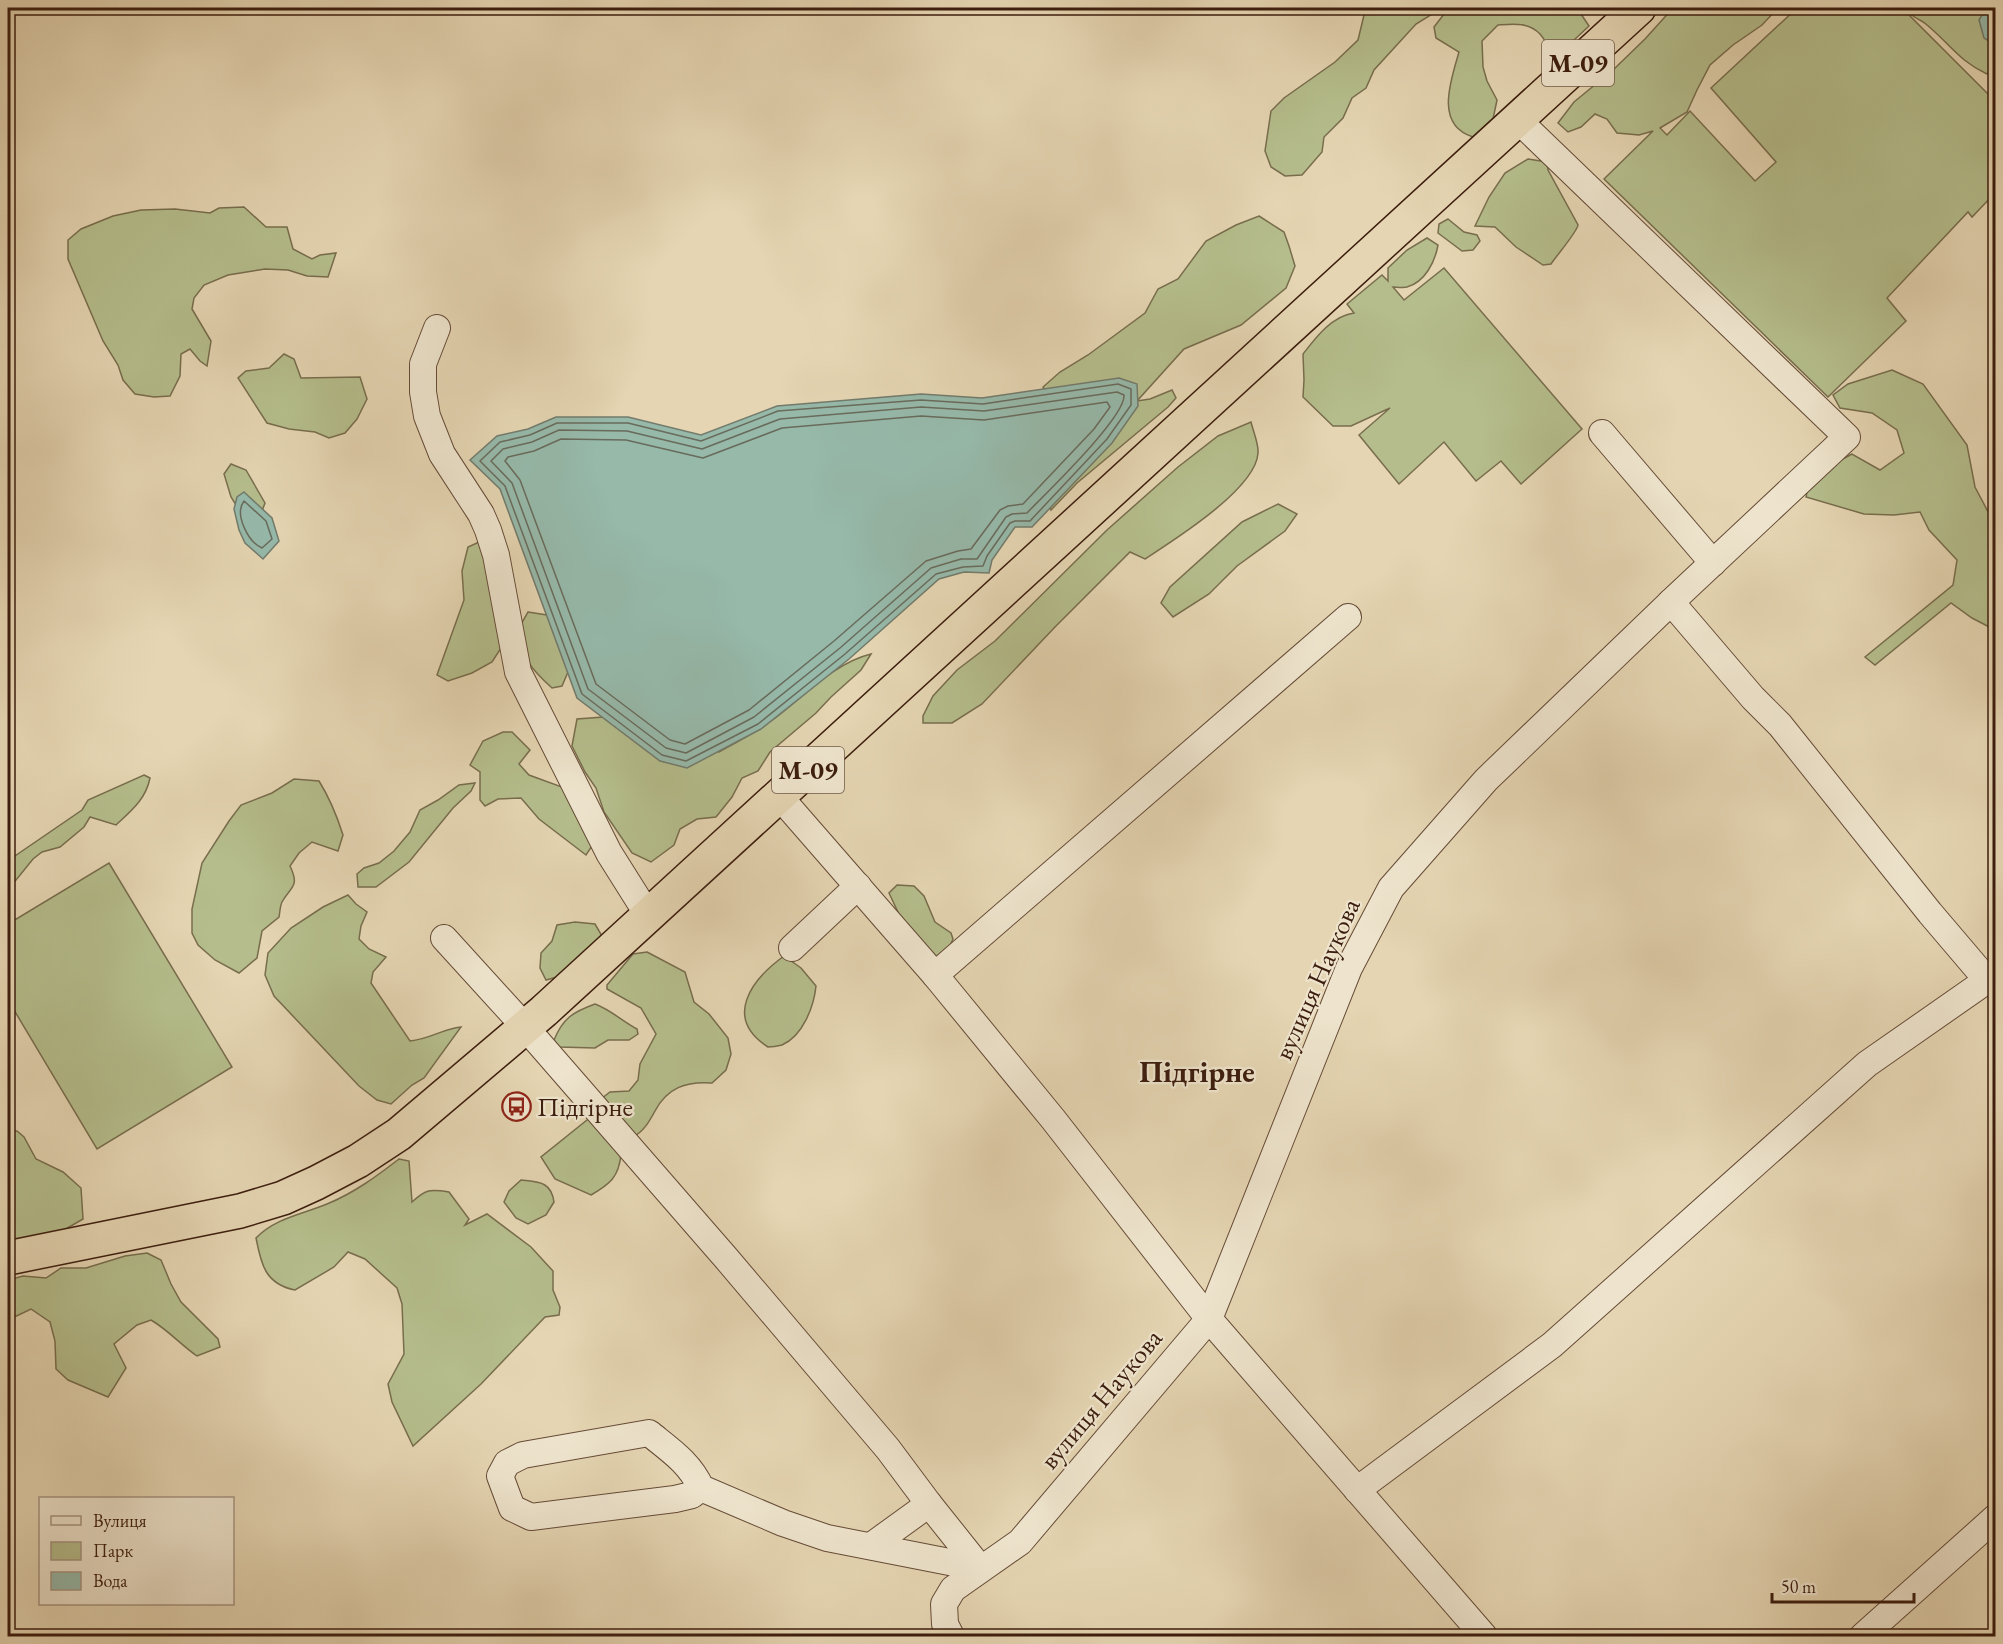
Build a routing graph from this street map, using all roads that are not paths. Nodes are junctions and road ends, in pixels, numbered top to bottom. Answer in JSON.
{"nodes":[{"id":1,"x":1639,"y":8,"type":"edge"},
{"id":2,"x":1517,"y":119,"type":"junction"},
{"id":3,"x":437,"y":328,"type":"dead end"},
{"id":4,"x":1602,"y":433,"type":"dead end"},
{"id":5,"x":1713,"y":563,"type":"junction"},
{"id":6,"x":1671,"y":602,"type":"junction"},
{"id":7,"x":1348,"y":617,"type":"dead end"},
{"id":8,"x":779,"y":796,"type":"junction"},
{"id":9,"x":858,"y":886,"type":"junction"},
{"id":10,"x":648,"y":915,"type":"junction"},
{"id":11,"x":444,"y":938,"type":"dead end"},
{"id":12,"x":792,"y":948,"type":"dead end"},
{"id":13,"x":935,"y":975,"type":"junction"},
{"id":14,"x":1991,"y":977,"type":"edge"},
{"id":15,"x":525,"y":1027,"type":"junction"},
{"id":16,"x":8,"y":1258,"type":"edge"},
{"id":17,"x":1209,"y":1318,"type":"junction"},
{"id":18,"x":701,"y":1488,"type":"junction"},
{"id":19,"x":1357,"y":1490,"type":"junction"},
{"id":20,"x":928,"y":1504,"type":"junction"},
{"id":21,"x":1995,"y":1517,"type":"edge"},
{"id":22,"x":871,"y":1546,"type":"junction"},
{"id":23,"x":980,"y":1568,"type":"junction"},
{"id":24,"x":951,"y":1636,"type":"edge"},
{"id":25,"x":1484,"y":1636,"type":"edge"},
{"id":26,"x":1863,"y":1636,"type":"edge"}],
"edges":[{"from":1,"to":2,"type":"highway","number":"М-09"},
{"from":2,"to":5,"type":"street","name":"вулиця Наукова"},
{"from":2,"to":8,"type":"highway","number":"М-09"},
{"from":3,"to":10,"type":"street"},
{"from":4,"to":5,"type":"street"},
{"from":5,"to":6,"type":"street","name":"вулиця Наукова"},
{"from":6,"to":14,"type":"street"},
{"from":6,"to":17,"type":"street","name":"вулиця Наукова"},
{"from":7,"to":13,"type":"street"},
{"from":8,"to":9,"type":"street"},
{"from":8,"to":10,"type":"highway","number":"М-09"},
{"from":9,"to":12,"type":"street"},
{"from":9,"to":13,"type":"street"},
{"from":10,"to":15,"type":"highway","number":"М-09"},
{"from":11,"to":15,"type":"street"},
{"from":13,"to":17,"type":"street"},
{"from":14,"to":19,"type":"street"},
{"from":15,"to":16,"type":"highway","number":"М-09"},
{"from":15,"to":20,"type":"street"},
{"from":17,"to":19,"type":"street"},
{"from":17,"to":23,"type":"street","name":"вулиця Наукова"},
{"from":18,"to":18,"type":"street"},
{"from":18,"to":22,"type":"street"},
{"from":19,"to":25,"type":"street"},
{"from":20,"to":22,"type":"street"},
{"from":20,"to":23,"type":"street"},
{"from":21,"to":26,"type":"street"},
{"from":22,"to":23,"type":"street"},
{"from":23,"to":24,"type":"street","name":"вулиця Наукова"}]}
